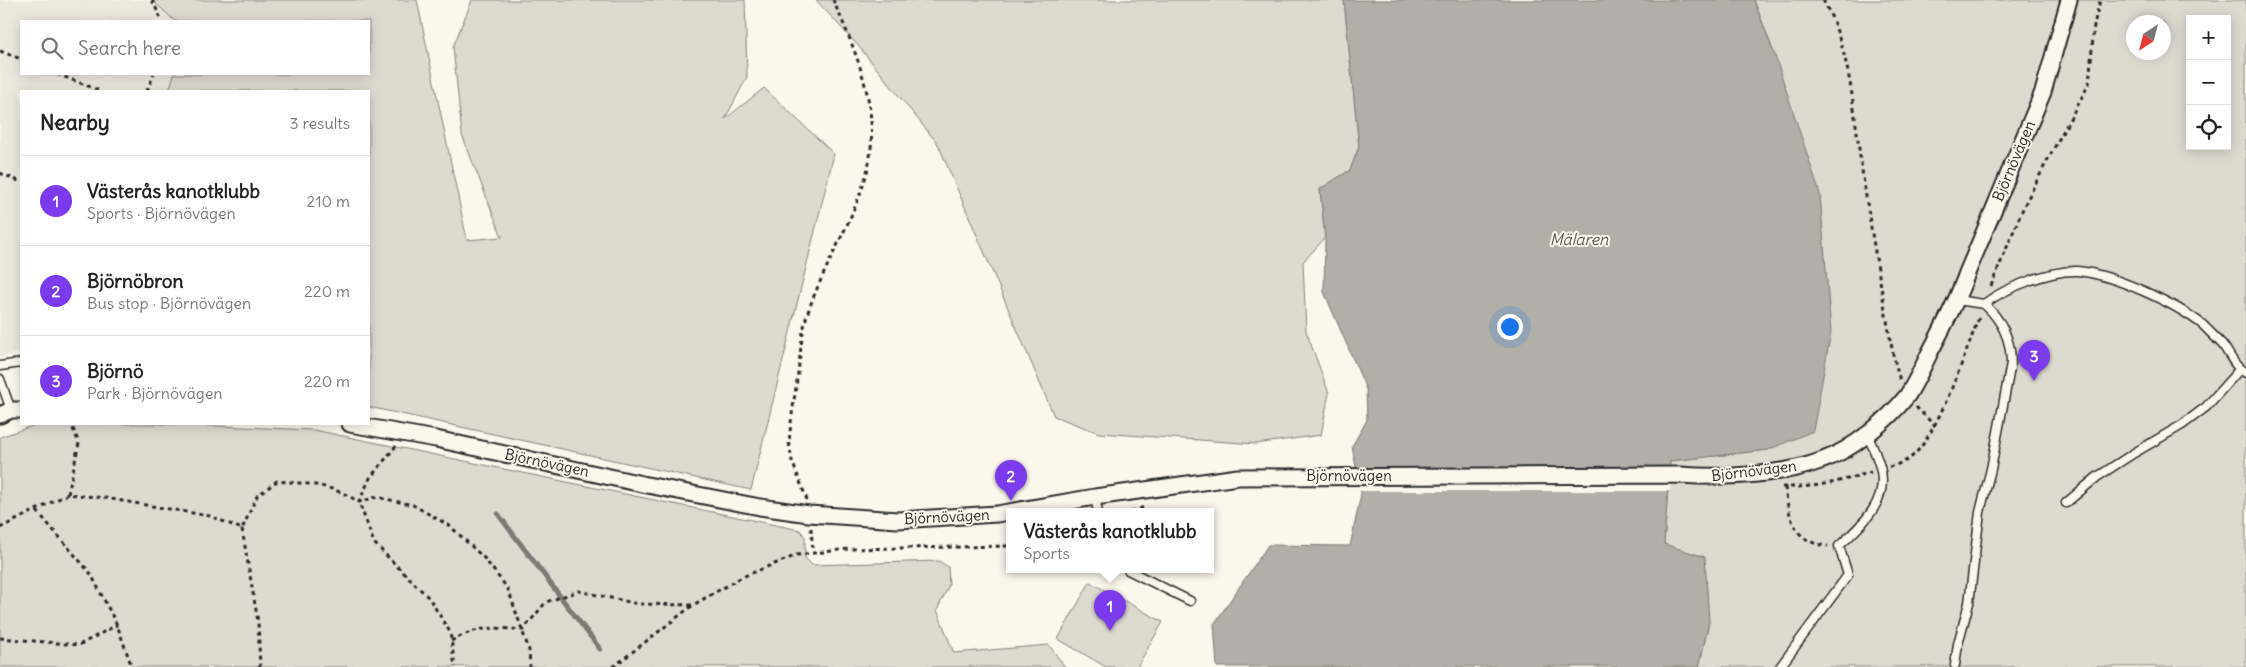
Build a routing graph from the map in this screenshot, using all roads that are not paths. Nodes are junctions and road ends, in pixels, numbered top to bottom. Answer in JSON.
{"nodes":[{"id":1,"x":2069,"y":0,"type":"edge"},
{"id":2,"x":1957,"y":300,"type":"junction"},
{"id":3,"x":1984,"y":304,"type":"junction"},
{"id":4,"x":20,"y":363,"type":"edge"},
{"id":5,"x":0,"y":366,"type":"edge"},
{"id":6,"x":2243,"y":371,"type":"edge"},
{"id":7,"x":0,"y":379,"type":"edge"},
{"id":8,"x":11,"y":412,"type":"edge"},
{"id":9,"x":356,"y":425,"type":"edge"},
{"id":10,"x":1867,"y":434,"type":"junction"},
{"id":11,"x":1095,"y":497,"type":"junction"},
{"id":12,"x":2066,"y":503,"type":"dead end"},
{"id":13,"x":1029,"y":508,"type":"edge"},
{"id":14,"x":1097,"y":508,"type":"edge"},
{"id":15,"x":1006,"y":512,"type":"edge"},
{"id":16,"x":1134,"y":573,"type":"edge"},
{"id":17,"x":1190,"y":601,"type":"dead end"},
{"id":18,"x":1956,"y":664,"type":"dead end"},
{"id":19,"x":1780,"y":667,"type":"edge"}],
"edges":[{"from":1,"to":2,"type":"street","name":"Björnövägen"},
{"from":2,"to":3,"type":"lane"},
{"from":2,"to":10,"type":"street","name":"Björnövägen"},
{"from":3,"to":6,"type":"lane"},
{"from":3,"to":18,"type":"lane"},
{"from":4,"to":5,"type":"lane"},
{"from":6,"to":12,"type":"lane"},
{"from":7,"to":8,"type":"lane"},
{"from":9,"to":15,"type":"street","name":"Björnövägen"},
{"from":10,"to":11,"type":"street","name":"Björnövägen"},
{"from":10,"to":19,"type":"lane"},
{"from":11,"to":13,"type":"street","name":"Björnövägen"},
{"from":11,"to":14,"type":"lane"},
{"from":16,"to":17,"type":"lane"}]}
